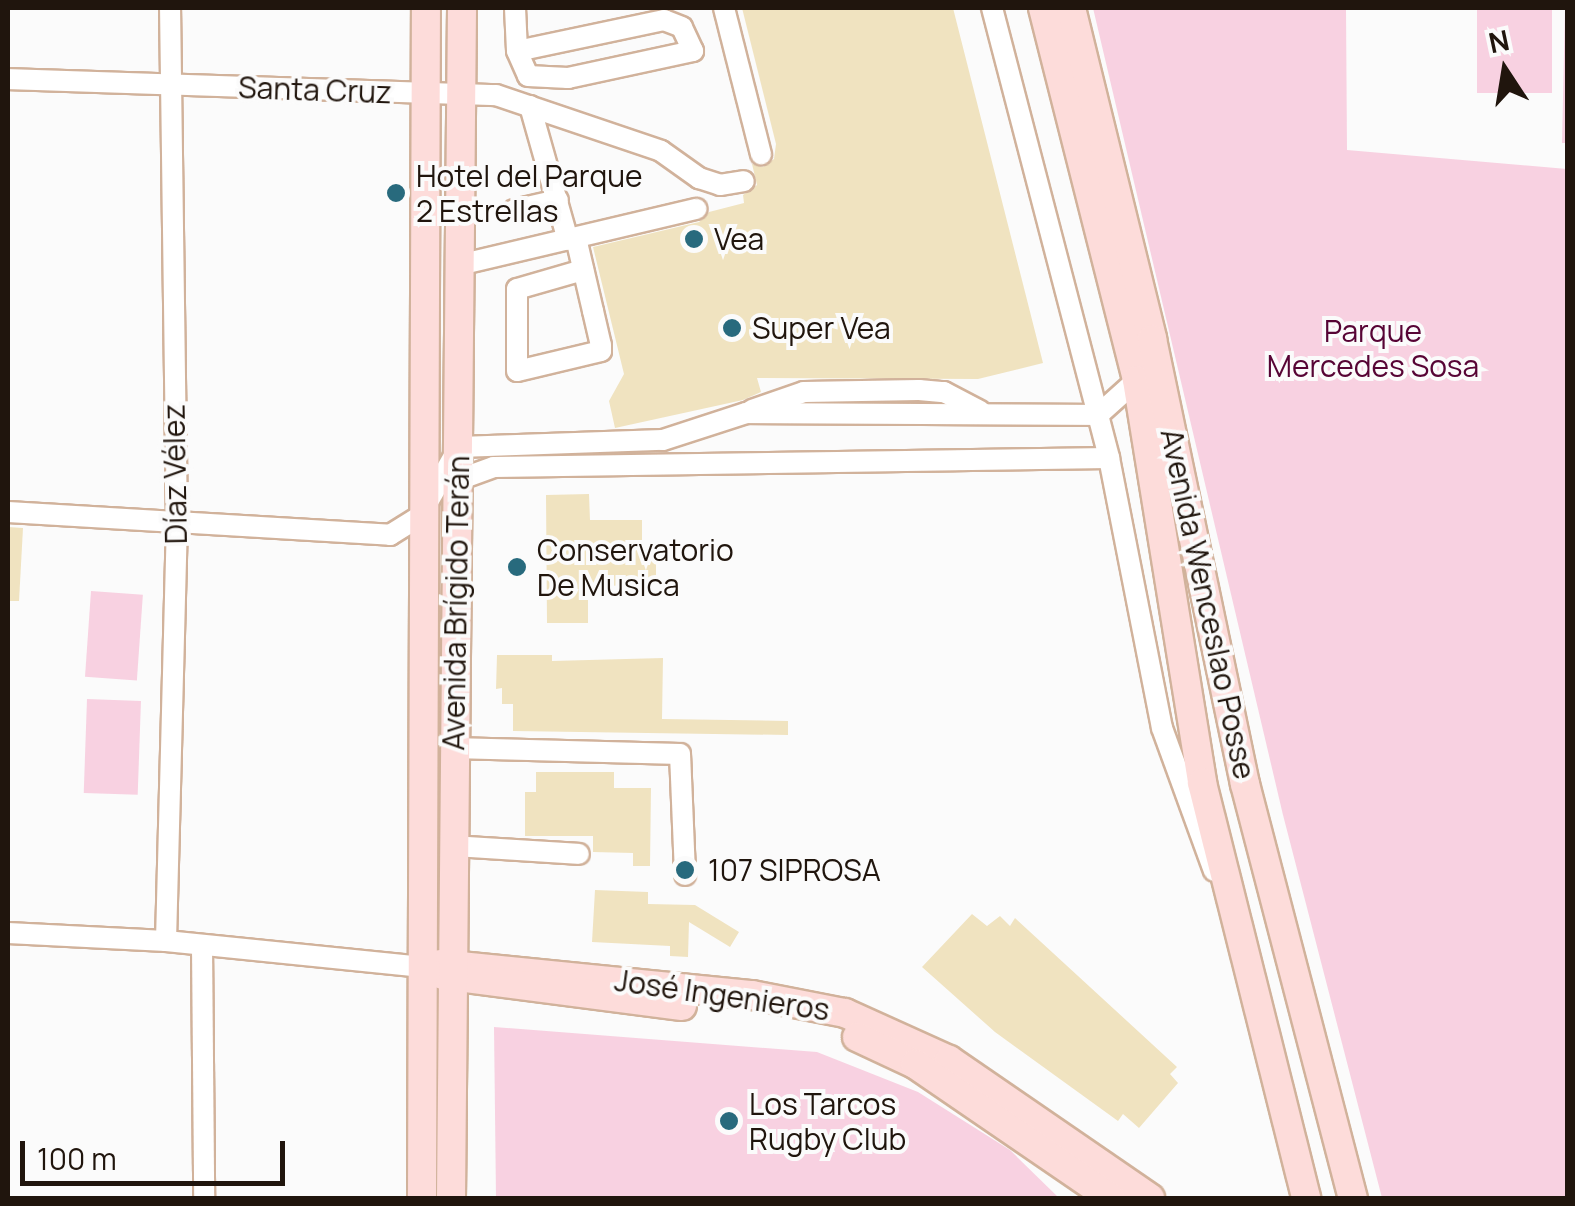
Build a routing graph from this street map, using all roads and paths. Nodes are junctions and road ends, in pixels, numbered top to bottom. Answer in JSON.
{"nodes":[{"id":1,"x":170,"y":8,"type":"edge"},
{"id":2,"x":426,"y":8,"type":"edge"},
{"id":3,"x":462,"y":8,"type":"edge"},
{"id":4,"x":515,"y":8,"type":"edge"},
{"id":5,"x":684,"y":8,"type":"edge"},
{"id":6,"x":992,"y":8,"type":"edge"},
{"id":7,"x":1043,"y":8,"type":"edge"},
{"id":8,"x":1071,"y":8,"type":"edge"},
{"id":9,"x":721,"y":11,"type":"edge"},
{"id":10,"x":647,"y":22,"type":"junction"},
{"id":11,"x":517,"y":51,"type":"junction"},
{"id":12,"x":8,"y":79,"type":"edge"},
{"id":13,"x":169,"y":85,"type":"junction"},
{"id":14,"x":425,"y":93,"type":"junction"},
{"id":15,"x":461,"y":93,"type":"junction"},
{"id":16,"x":536,"y":108,"type":"junction"},
{"id":17,"x":761,"y":154,"type":"dead end"},
{"id":18,"x":744,"y":181,"type":"dead end"},
{"id":19,"x":558,"y":200,"type":"junction"},
{"id":20,"x":696,"y":209,"type":"dead end"},
{"id":21,"x":514,"y":210,"type":"dead end"},
{"id":22,"x":572,"y":239,"type":"junction"},
{"id":23,"x":459,"y":265,"type":"junction"},
{"id":24,"x":583,"y":270,"type":"junction"},
{"id":25,"x":1138,"y":380,"type":"junction"},
{"id":26,"x":1098,"y":415,"type":"junction"},
{"id":27,"x":459,"y":447,"type":"junction"},
{"id":28,"x":1109,"y":458,"type":"junction"},
{"id":29,"x":458,"y":480,"type":"junction"},
{"id":30,"x":8,"y":512,"type":"edge"},
{"id":31,"x":420,"y":516,"type":"junction"},
{"id":32,"x":177,"y":526,"type":"junction"},
{"id":33,"x":454,"y":748,"type":"junction"},
{"id":34,"x":454,"y":846,"type":"junction"},
{"id":35,"x":579,"y":854,"type":"dead end"},
{"id":36,"x":685,"y":875,"type":"dead end"},
{"id":37,"x":454,"y":884,"type":"junction"},
{"id":38,"x":1236,"y":928,"type":"junction"},
{"id":39,"x":8,"y":933,"type":"edge"},
{"id":40,"x":166,"y":940,"type":"junction"},
{"id":41,"x":202,"y":945,"type":"junction"},
{"id":42,"x":422,"y":967,"type":"junction"},
{"id":43,"x":455,"y":970,"type":"junction"},
{"id":44,"x":1294,"y":978,"type":"junction"},
{"id":45,"x":533,"y":979,"type":"junction"},
{"id":46,"x":452,"y":1077,"type":"junction"},
{"id":47,"x":1282,"y":1114,"type":"junction"},
{"id":48,"x":204,"y":1198,"type":"edge"},
{"id":49,"x":422,"y":1198,"type":"edge"},
{"id":50,"x":451,"y":1198,"type":"edge"},
{"id":51,"x":1112,"y":1198,"type":"edge"},
{"id":52,"x":1150,"y":1198,"type":"edge"},
{"id":53,"x":1288,"y":1198,"type":"edge"},
{"id":54,"x":1306,"y":1198,"type":"edge"},
{"id":55,"x":1336,"y":1198,"type":"edge"},
{"id":56,"x":1353,"y":1198,"type":"edge"}],
"edges":[{"from":1,"to":13,"type":"street","name":"Díaz Vélez"},
{"from":2,"to":14,"type":"main road","name":"Avenida Brígido Terán"},
{"from":3,"to":15,"type":"main road","name":"Avenida Brígido Terán"},
{"from":4,"to":11,"type":"street"},
{"from":5,"to":10,"type":"street"},
{"from":6,"to":26,"type":"street"},
{"from":7,"to":25,"type":"main road"},
{"from":8,"to":44,"type":"main road","name":"Avenida Wenceslao Posse"},
{"from":9,"to":17,"type":"street"},
{"from":10,"to":11,"type":"street"},
{"from":10,"to":11,"type":"street"},
{"from":12,"to":13,"type":"street","name":"Santa Cruz"},
{"from":13,"to":14,"type":"street","name":"Santa Cruz"},
{"from":13,"to":32,"type":"street","name":"Díaz Vélez"},
{"from":14,"to":15,"type":"street","name":"Santa Cruz"},
{"from":14,"to":31,"type":"main road","name":"Avenida Brígido Terán"},
{"from":15,"to":16,"type":"street","name":"Santa Cruz"},
{"from":15,"to":23,"type":"main road","name":"Avenida Brígido Terán"},
{"from":16,"to":18,"type":"street","name":"Santa Cruz"},
{"from":16,"to":19,"type":"street"},
{"from":19,"to":21,"type":"street"},
{"from":19,"to":22,"type":"street"},
{"from":20,"to":22,"type":"street"},
{"from":22,"to":23,"type":"street"},
{"from":22,"to":24,"type":"street"},
{"from":23,"to":27,"type":"main road","name":"Avenida Brígido Terán"},
{"from":24,"to":24,"type":"street"},
{"from":25,"to":26,"type":"street"},
{"from":25,"to":38,"type":"main road"},
{"from":26,"to":27,"type":"street"},
{"from":26,"to":28,"type":"street"},
{"from":27,"to":29,"type":"main road","name":"Avenida Brígido Terán"},
{"from":27,"to":31,"type":"street"},
{"from":28,"to":29,"type":"street"},
{"from":28,"to":38,"type":"street"},
{"from":29,"to":33,"type":"main road","name":"Avenida Brígido Terán"},
{"from":30,"to":32,"type":"street"},
{"from":31,"to":32,"type":"street"},
{"from":31,"to":42,"type":"main road","name":"Avenida Brígido Terán"},
{"from":32,"to":40,"type":"street","name":"Díaz Vélez"},
{"from":33,"to":34,"type":"main road","name":"Avenida Brígido Terán"},
{"from":33,"to":36,"type":"street"},
{"from":34,"to":35,"type":"street"},
{"from":34,"to":37,"type":"main road","name":"Avenida Brígido Terán"},
{"from":37,"to":43,"type":"main road","name":"Avenida Brígido Terán"},
{"from":37,"to":45,"type":"main road"},
{"from":38,"to":47,"type":"main road"},
{"from":39,"to":40,"type":"street","name":"José Ingenieros"},
{"from":40,"to":41,"type":"street","name":"José Ingenieros"},
{"from":41,"to":42,"type":"street","name":"José Ingenieros"},
{"from":41,"to":48,"type":"street"},
{"from":42,"to":43,"type":"main road","name":"José Ingenieros"},
{"from":42,"to":49,"type":"main road","name":"Avenida Brígido Terán"},
{"from":43,"to":45,"type":"main road","name":"José Ingenieros"},
{"from":43,"to":46,"type":"main road","name":"Avenida Brígido Terán"},
{"from":44,"to":55,"type":"main road"},
{"from":44,"to":56,"type":"main road","name":"Avenida Wenceslao Posse"},
{"from":45,"to":46,"type":"main road"},
{"from":45,"to":51,"type":"main road","name":"José Ingenieros"},
{"from":45,"to":52,"type":"main road","name":"José Ingenieros"},
{"from":46,"to":50,"type":"main road","name":"Avenida Brígido Terán"},
{"from":47,"to":53,"type":"main road"},
{"from":47,"to":54,"type":"main road"}]}
